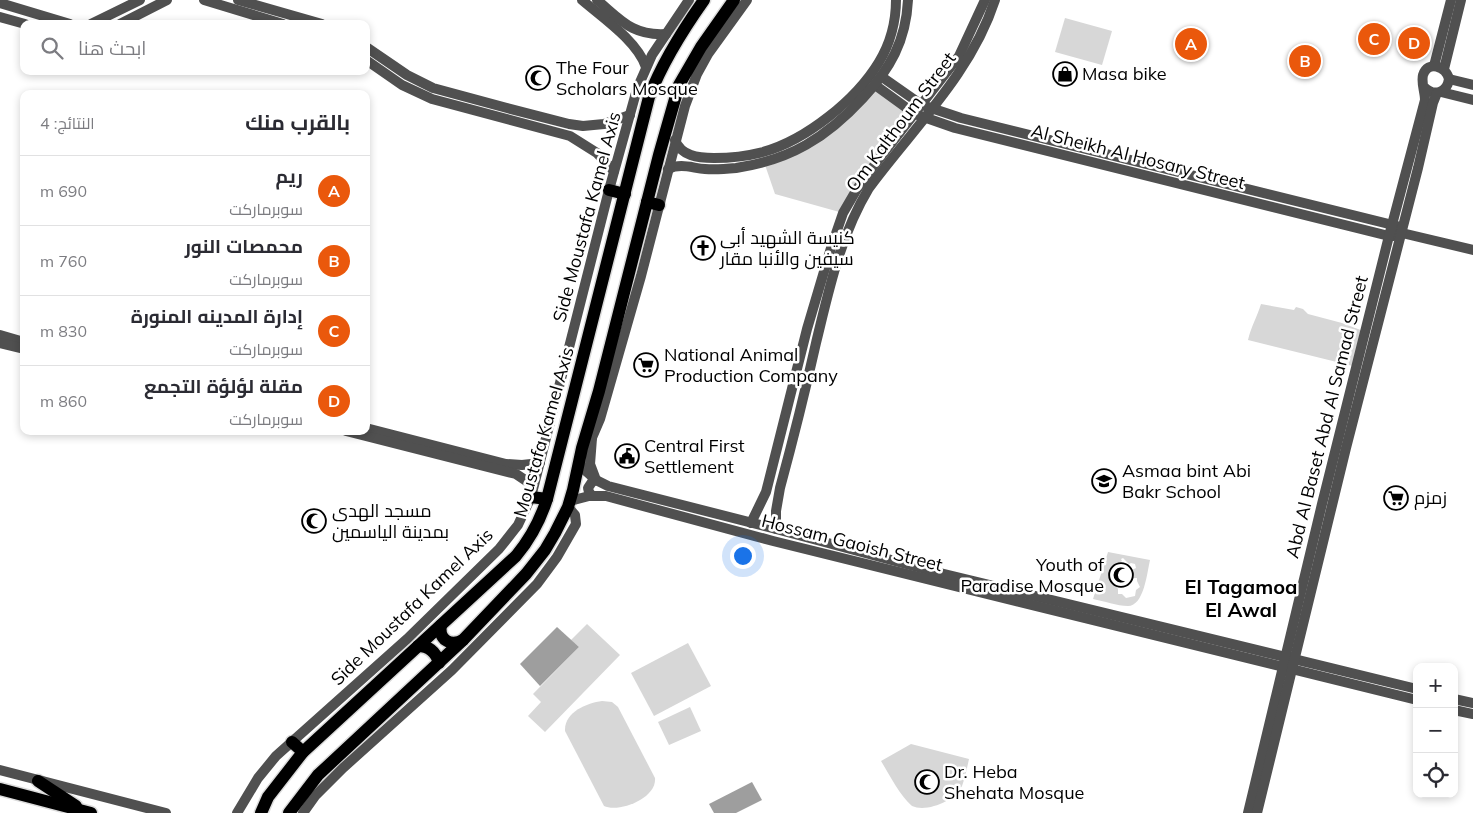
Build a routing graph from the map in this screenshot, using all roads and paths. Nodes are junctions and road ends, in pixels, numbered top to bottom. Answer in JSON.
{"nodes":[{"id":1,"x":140,"y":0,"type":"edge"},
{"id":2,"x":167,"y":0,"type":"edge"},
{"id":3,"x":204,"y":0,"type":"edge"},
{"id":4,"x":238,"y":0,"type":"edge"},
{"id":5,"x":582,"y":0,"type":"edge"},
{"id":6,"x":597,"y":0,"type":"edge"},
{"id":7,"x":690,"y":0,"type":"edge"},
{"id":8,"x":704,"y":0,"type":"edge"},
{"id":9,"x":734,"y":0,"type":"edge"},
{"id":10,"x":747,"y":0,"type":"edge"},
{"id":11,"x":896,"y":0,"type":"edge"},
{"id":12,"x":908,"y":0,"type":"edge"},
{"id":13,"x":985,"y":0,"type":"edge"},
{"id":14,"x":996,"y":0,"type":"edge"},
{"id":15,"x":1451,"y":0,"type":"edge"},
{"id":16,"x":1460,"y":0,"type":"edge"},
{"id":17,"x":0,"y":3,"type":"edge"},
{"id":18,"x":0,"y":17,"type":"edge"},
{"id":19,"x":57,"y":20,"type":"edge"},
{"id":20,"x":98,"y":20,"type":"edge"},
{"id":21,"x":128,"y":20,"type":"edge"},
{"id":22,"x":270,"y":20,"type":"edge"},
{"id":23,"x":308,"y":20,"type":"edge"},
{"id":24,"x":20,"y":23,"type":"edge"},
{"id":25,"x":666,"y":34,"type":"junction"},
{"id":26,"x":370,"y":50,"type":"edge"},
{"id":27,"x":370,"y":63,"type":"edge"},
{"id":28,"x":646,"y":67,"type":"junction"},
{"id":29,"x":1439,"y":67,"type":"junction"},
{"id":30,"x":882,"y":77,"type":"junction"},
{"id":31,"x":1449,"y":79,"type":"junction"},
{"id":32,"x":875,"y":85,"type":"junction"},
{"id":33,"x":1473,"y":85,"type":"edge"},
{"id":34,"x":1424,"y":87,"type":"junction"},
{"id":35,"x":1439,"y":92,"type":"junction"},
{"id":36,"x":1473,"y":100,"type":"edge"},
{"id":37,"x":927,"y":107,"type":"junction"},
{"id":38,"x":630,"y":115,"type":"junction"},
{"id":39,"x":920,"y":116,"type":"junction"},
{"id":40,"x":562,"y":128,"type":"junction"},
{"id":41,"x":675,"y":140,"type":"junction"},
{"id":42,"x":688,"y":155,"type":"junction"},
{"id":43,"x":687,"y":166,"type":"junction"},
{"id":44,"x":668,"y":168,"type":"junction"},
{"id":45,"x":614,"y":171,"type":"junction"},
{"id":46,"x":609,"y":190,"type":"junction"},
{"id":47,"x":625,"y":194,"type":"junction"},
{"id":48,"x":653,"y":204,"type":"junction"},
{"id":49,"x":1392,"y":224,"type":"junction"},
{"id":50,"x":1402,"y":233,"type":"junction"},
{"id":51,"x":1389,"y":236,"type":"junction"},
{"id":52,"x":1473,"y":250,"type":"edge"},
{"id":53,"x":0,"y":336,"type":"edge"},
{"id":54,"x":20,"y":341,"type":"edge"},
{"id":55,"x":20,"y":342,"type":"edge"},
{"id":56,"x":0,"y":343,"type":"edge"},
{"id":57,"x":370,"y":429,"type":"edge"},
{"id":58,"x":362,"y":435,"type":"edge"},
{"id":59,"x":592,"y":438,"type":"junction"},
{"id":60,"x":582,"y":448,"type":"junction"},
{"id":61,"x":540,"y":463,"type":"junction"},
{"id":62,"x":578,"y":464,"type":"junction"},
{"id":63,"x":596,"y":480,"type":"junction"},
{"id":64,"x":531,"y":496,"type":"junction"},
{"id":65,"x":592,"y":496,"type":"junction"},
{"id":66,"x":547,"y":499,"type":"junction"},
{"id":67,"x":569,"y":504,"type":"junction"},
{"id":68,"x":671,"y":507,"type":"junction"},
{"id":69,"x":751,"y":523,"type":"junction"},
{"id":70,"x":776,"y":529,"type":"junction"},
{"id":71,"x":860,"y":557,"type":"junction"},
{"id":72,"x":441,"y":625,"type":"junction"},
{"id":73,"x":463,"y":640,"type":"junction"},
{"id":74,"x":418,"y":646,"type":"junction"},
{"id":75,"x":1289,"y":657,"type":"junction"},
{"id":76,"x":439,"y":663,"type":"junction"},
{"id":77,"x":1287,"y":669,"type":"junction"},
{"id":78,"x":1413,"y":688,"type":"edge"},
{"id":79,"x":1413,"y":699,"type":"edge"},
{"id":80,"x":1458,"y":700,"type":"edge"},
{"id":81,"x":1473,"y":703,"type":"edge"},
{"id":82,"x":1458,"y":711,"type":"edge"},
{"id":83,"x":1473,"y":714,"type":"edge"},
{"id":84,"x":370,"y":735,"type":"junction"},
{"id":85,"x":292,"y":742,"type":"junction"},
{"id":86,"x":303,"y":752,"type":"junction"},
{"id":87,"x":0,"y":770,"type":"edge"},
{"id":88,"x":38,"y":781,"type":"junction"},
{"id":89,"x":0,"y":790,"type":"edge"},
{"id":90,"x":87,"y":812,"type":"edge"},
{"id":91,"x":166,"y":813,"type":"edge"},
{"id":92,"x":238,"y":813,"type":"edge"},
{"id":93,"x":261,"y":813,"type":"edge"},
{"id":94,"x":289,"y":813,"type":"edge"},
{"id":95,"x":303,"y":813,"type":"edge"},
{"id":96,"x":1248,"y":813,"type":"edge"},
{"id":97,"x":1257,"y":813,"type":"edge"}],
"edges":[{"from":1,"to":20,"type":"street"},
{"from":2,"to":21,"type":"street"},
{"from":3,"to":22,"type":"street"},
{"from":4,"to":23,"type":"street"},
{"from":5,"to":28,"type":"street"},
{"from":6,"to":25,"type":"street"},
{"from":7,"to":25,"type":"street","name":"Side Moustafa Kamel Axis"},
{"from":8,"to":47,"type":"main road","name":"Moustafa Kamel Axis"},
{"from":9,"to":48,"type":"main road"},
{"from":10,"to":41,"type":"street"},
{"from":11,"to":42,"type":"street"},
{"from":12,"to":30,"type":"street"},
{"from":13,"to":37,"type":"street","name":"Om Kalthoum Street"},
{"from":14,"to":37,"type":"street","name":"Om Kalthoum Street"},
{"from":15,"to":29,"type":"street"},
{"from":16,"to":29,"type":"street"},
{"from":17,"to":19,"type":"street"},
{"from":18,"to":24,"type":"street"},
{"from":25,"to":28,"type":"street","name":"Side Moustafa Kamel Axis"},
{"from":26,"to":40,"type":"street"},
{"from":27,"to":40,"type":"street"},
{"from":28,"to":38,"type":"street","name":"Side Moustafa Kamel Axis"},
{"from":29,"to":31,"type":"street"},
{"from":29,"to":34,"type":"street"},
{"from":30,"to":32,"type":"street"},
{"from":30,"to":37,"type":"street","name":"Al Sheikh Al Hosary Street"},
{"from":31,"to":33,"type":"street"},
{"from":31,"to":35,"type":"street"},
{"from":32,"to":39,"type":"street","name":"Al Sheikh Al Hosary Street"},
{"from":32,"to":43,"type":"street"},
{"from":34,"to":35,"type":"street"},
{"from":34,"to":49,"type":"street","name":"Abd Al Baset Abd Al Samad Street"},
{"from":35,"to":36,"type":"street"},
{"from":35,"to":50,"type":"street","name":"Abd Al Baset Abd Al Samad Street"},
{"from":37,"to":39,"type":"street","name":"Om Kalthoum Street"},
{"from":37,"to":49,"type":"street","name":"Al Sheikh Al Hosary Street"},
{"from":38,"to":40,"type":"street"},
{"from":38,"to":45,"type":"street","name":"Side Moustafa Kamel Axis"},
{"from":39,"to":51,"type":"street","name":"Al Sheikh Al Hosary Street"},
{"from":39,"to":69,"type":"street","name":"Om Kalthoum Street"},
{"from":39,"to":70,"type":"street","name":"Om Kalthoum Street"},
{"from":40,"to":45,"type":"street"},
{"from":41,"to":42,"type":"street"},
{"from":41,"to":44,"type":"street"},
{"from":42,"to":43,"type":"street"},
{"from":43,"to":44,"type":"street"},
{"from":44,"to":48,"type":"street"},
{"from":45,"to":46,"type":"street","name":"Side Moustafa Kamel Axis"},
{"from":46,"to":47,"type":"main road"},
{"from":46,"to":61,"type":"street","name":"Side Moustafa Kamel Axis"},
{"from":47,"to":66,"type":"main road","name":"Moustafa Kamel Axis"},
{"from":48,"to":59,"type":"street"},
{"from":48,"to":60,"type":"main road"},
{"from":49,"to":50,"type":"street","name":"Al Sheikh Al Hosary Street"},
{"from":49,"to":51,"type":"street","name":"Abd Al Baset Abd Al Samad Street"},
{"from":50,"to":51,"type":"street","name":"Al Sheikh Al Hosary Street"},
{"from":50,"to":52,"type":"street","name":"Al Sheikh Al Hosary Street"},
{"from":50,"to":75,"type":"street","name":"Abd Al Baset Abd Al Samad Street"},
{"from":51,"to":75,"type":"street","name":"Abd Al Baset Abd Al Samad Street"},
{"from":53,"to":54,"type":"street"},
{"from":55,"to":56,"type":"street"},
{"from":57,"to":61,"type":"street"},
{"from":58,"to":64,"type":"street"},
{"from":59,"to":60,"type":"street"},
{"from":59,"to":63,"type":"street"},
{"from":60,"to":62,"type":"main road"},
{"from":61,"to":64,"type":"street","name":"Side Moustafa Kamel Axis"},
{"from":62,"to":63,"type":"street","name":"Hossam Gaoish Street"},
{"from":62,"to":67,"type":"main road"},
{"from":63,"to":65,"type":"street"},
{"from":63,"to":68,"type":"street","name":"Hossam Gaoish Street"},
{"from":64,"to":66,"type":"main road"},
{"from":64,"to":85,"type":"street","name":"Side Moustafa Kamel Axis"},
{"from":65,"to":67,"type":"street","name":"Hossam Gaoish Street"},
{"from":65,"to":68,"type":"street","name":"Hossam Gaoish Street"},
{"from":66,"to":72,"type":"main road","name":"Moustafa Kamel Axis"},
{"from":67,"to":73,"type":"main road"},
{"from":67,"to":84,"type":"street"},
{"from":68,"to":69,"type":"street","name":"Hossam Gaoish Street"},
{"from":68,"to":71,"type":"street","name":"Hossam Gaoish Street"},
{"from":69,"to":70,"type":"street","name":"Hossam Gaoish Street"},
{"from":70,"to":71,"type":"street","name":"Hossam Gaoish Street"},
{"from":71,"to":75,"type":"street","name":"Hossam Gaoish Street"},
{"from":71,"to":77,"type":"street","name":"Hossam Gaoish Street"},
{"from":72,"to":73,"type":"main road"},
{"from":72,"to":74,"type":"main road","name":"Moustafa Kamel Axis"},
{"from":73,"to":76,"type":"main road"},
{"from":74,"to":76,"type":"main road"},
{"from":74,"to":86,"type":"main road","name":"Moustafa Kamel Axis"},
{"from":75,"to":77,"type":"street","name":"Abd Al Baset Abd Al Samad Street"},
{"from":75,"to":78,"type":"street","name":"Hossam Gaoish Street"},
{"from":76,"to":84,"type":"main road"},
{"from":77,"to":79,"type":"street","name":"Hossam Gaoish Street"},
{"from":77,"to":96,"type":"street","name":"Abd Al Baset Abd Al Samad Street"},
{"from":77,"to":97,"type":"street","name":"Abd Al Baset Abd Al Samad Street"},
{"from":80,"to":81,"type":"street"},
{"from":82,"to":83,"type":"street"},
{"from":84,"to":94,"type":"main road"},
{"from":84,"to":95,"type":"street"},
{"from":85,"to":86,"type":"main road"},
{"from":85,"to":92,"type":"street","name":"Side Moustafa Kamel Axis"},
{"from":86,"to":93,"type":"main road","name":"Moustafa Kamel Axis"},
{"from":87,"to":88,"type":"street"},
{"from":88,"to":90,"type":"main road"},
{"from":88,"to":91,"type":"street"},
{"from":89,"to":90,"type":"main road"}]}
